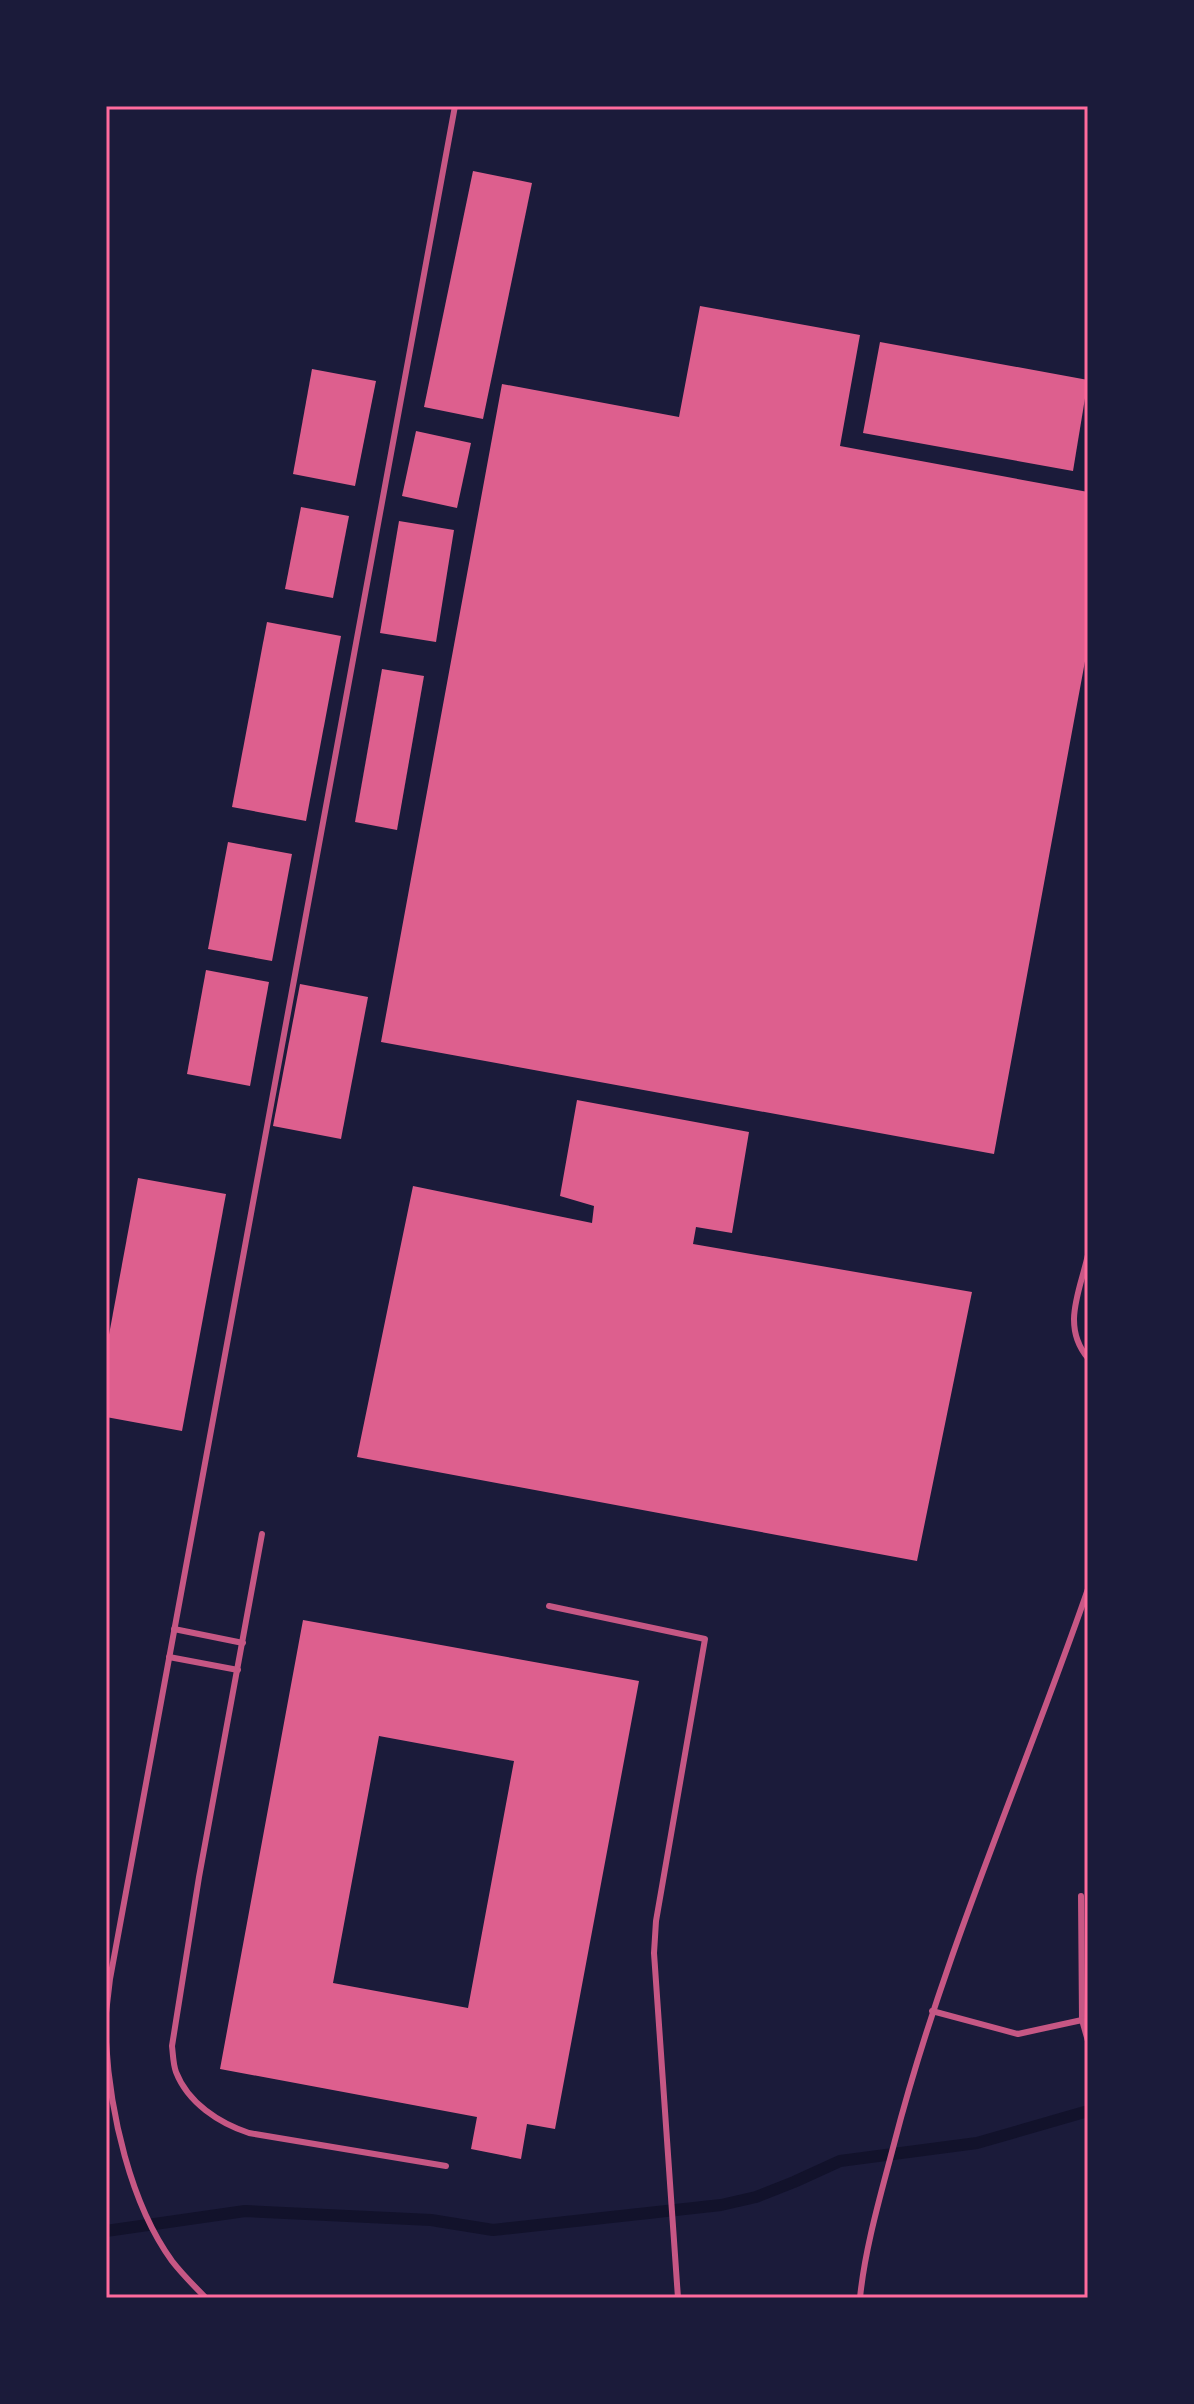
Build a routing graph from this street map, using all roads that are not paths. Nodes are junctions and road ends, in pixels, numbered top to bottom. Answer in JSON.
{"nodes":[{"id":1,"x":455,"y":106,"type":"edge"},
{"id":2,"x":1088,"y":1255,"type":"edge"},
{"id":3,"x":1088,"y":1358,"type":"edge"},
{"id":4,"x":262,"y":1534,"type":"dead end"},
{"id":5,"x":1088,"y":1589,"type":"edge"},
{"id":6,"x":549,"y":1606,"type":"dead end"},
{"id":7,"x":174,"y":1629,"type":"junction"},
{"id":8,"x":243,"y":1643,"type":"junction"},
{"id":9,"x":169,"y":1657,"type":"junction"},
{"id":10,"x":238,"y":1670,"type":"junction"},
{"id":11,"x":1081,"y":1896,"type":"dead end"},
{"id":12,"x":932,"y":2011,"type":"junction"},
{"id":13,"x":106,"y":2013,"type":"edge"},
{"id":14,"x":1082,"y":2020,"type":"junction"},
{"id":15,"x":1088,"y":2041,"type":"edge"},
{"id":16,"x":106,"y":2042,"type":"edge"},
{"id":17,"x":446,"y":2166,"type":"dead end"},
{"id":18,"x":206,"y":2298,"type":"edge"},
{"id":19,"x":678,"y":2298,"type":"edge"},
{"id":20,"x":860,"y":2298,"type":"edge"}],
"edges":[{"from":1,"to":7,"type":"lane"},
{"from":2,"to":3,"type":"lane"},
{"from":4,"to":8,"type":"lane"},
{"from":5,"to":12,"type":"lane"},
{"from":6,"to":19,"type":"lane"},
{"from":7,"to":8,"type":"lane"},
{"from":7,"to":9,"type":"lane"},
{"from":8,"to":10,"type":"lane"},
{"from":9,"to":10,"type":"lane"},
{"from":9,"to":13,"type":"lane"},
{"from":10,"to":17,"type":"lane"},
{"from":11,"to":14,"type":"lane"},
{"from":12,"to":14,"type":"lane"},
{"from":12,"to":20,"type":"lane"},
{"from":14,"to":15,"type":"lane"},
{"from":16,"to":18,"type":"lane"}]}
